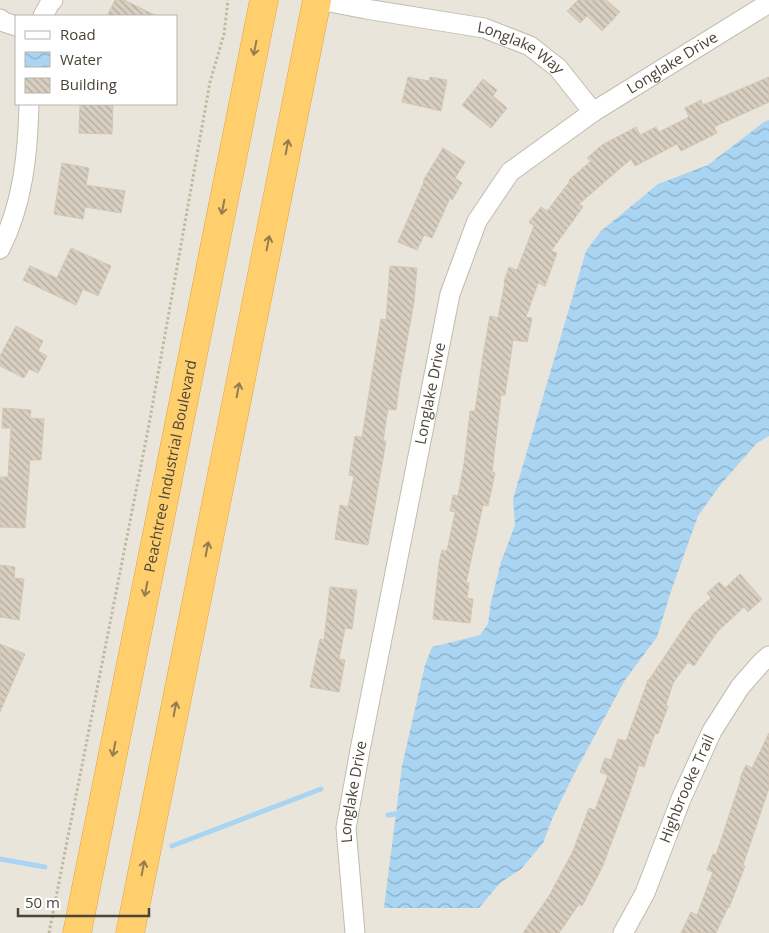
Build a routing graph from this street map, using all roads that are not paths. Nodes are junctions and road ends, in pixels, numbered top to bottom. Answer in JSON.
{"nodes":[{"id":1,"x":53,"y":0,"type":"edge"},
{"id":2,"x":264,"y":0,"type":"edge"},
{"id":3,"x":318,"y":0,"type":"edge"},
{"id":4,"x":399,"y":0,"type":"edge"},
{"id":5,"x":769,"y":3,"type":"edge"},
{"id":6,"x":44,"y":15,"type":"edge"},
{"id":7,"x":425,"y":18,"type":"junction"},
{"id":8,"x":0,"y":19,"type":"edge"},
{"id":9,"x":15,"y":26,"type":"edge"},
{"id":10,"x":29,"y":105,"type":"edge"},
{"id":11,"x":593,"y":112,"type":"junction"},
{"id":12,"x":0,"y":249,"type":"edge"},
{"id":13,"x":769,"y":656,"type":"edge"},
{"id":14,"x":77,"y":933,"type":"edge"},
{"id":15,"x":130,"y":933,"type":"edge"},
{"id":16,"x":355,"y":933,"type":"edge"},
{"id":17,"x":622,"y":933,"type":"edge"}],
"edges":[{"from":1,"to":6,"type":"street"},
{"from":2,"to":14,"type":"highway","name":"Peachtree Industrial Boulevard","one_way":true},
{"from":3,"to":7,"type":"street","name":"Longlake Way"},
{"from":15,"to":3,"type":"highway","one_way":true},
{"from":4,"to":7,"type":"street","name":"Longlake Way"},
{"from":5,"to":11,"type":"street","name":"Longlake Drive"},
{"from":7,"to":11,"type":"street","name":"Longlake Way"},
{"from":8,"to":9,"type":"street"},
{"from":10,"to":12,"type":"street"},
{"from":11,"to":16,"type":"street","name":"Longlake Drive"},
{"from":13,"to":17,"type":"street","name":"Highbrooke Trail"}]}
